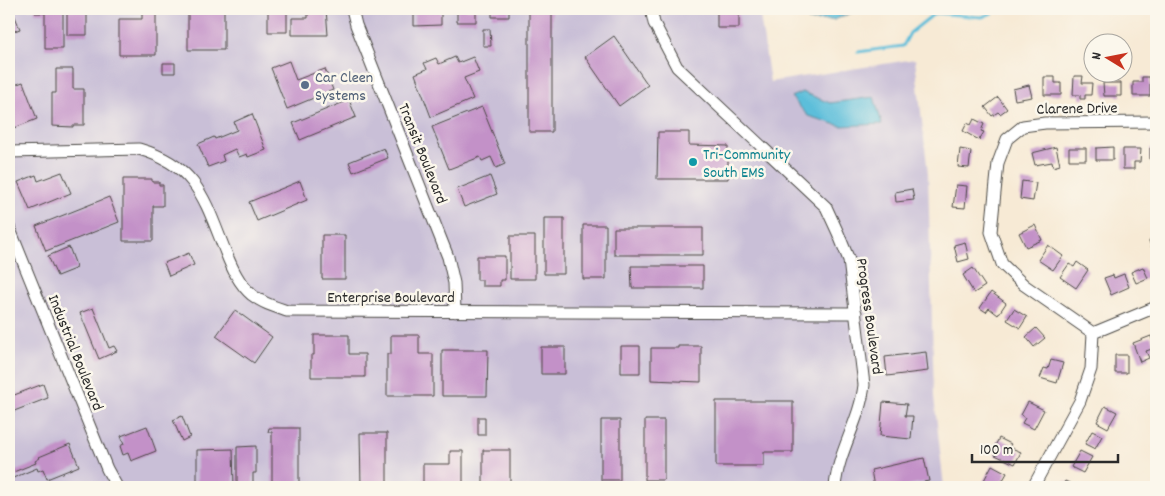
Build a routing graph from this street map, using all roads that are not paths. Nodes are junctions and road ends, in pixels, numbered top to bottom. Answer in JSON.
{"nodes":[{"id":1,"x":352,"y":9,"type":"edge"},
{"id":2,"x":651,"y":9,"type":"edge"},
{"id":3,"x":1156,"y":122,"type":"edge"},
{"id":4,"x":9,"y":152,"type":"edge"},
{"id":5,"x":9,"y":227,"type":"edge"},
{"id":6,"x":1156,"y":307,"type":"edge"},
{"id":7,"x":455,"y":312,"type":"junction"},
{"id":8,"x":856,"y":313,"type":"junction"},
{"id":9,"x":1093,"y":334,"type":"junction"},
{"id":10,"x":116,"y":487,"type":"edge"},
{"id":11,"x":835,"y":487,"type":"edge"},
{"id":12,"x":1033,"y":487,"type":"edge"}],
"edges":[{"from":1,"to":7,"type":"street","name":"Transit Boulevard"},
{"from":2,"to":8,"type":"street","name":"Progress Boulevard"},
{"from":3,"to":9,"type":"street","name":"Clarene Drive"},
{"from":4,"to":7,"type":"street","name":"Enterprise Boulevard"},
{"from":5,"to":10,"type":"street","name":"Industrial Boulevard"},
{"from":6,"to":9,"type":"street"},
{"from":7,"to":8,"type":"street","name":"Enterprise Boulevard"},
{"from":8,"to":11,"type":"street","name":"Progress Boulevard"},
{"from":9,"to":12,"type":"street"}]}
